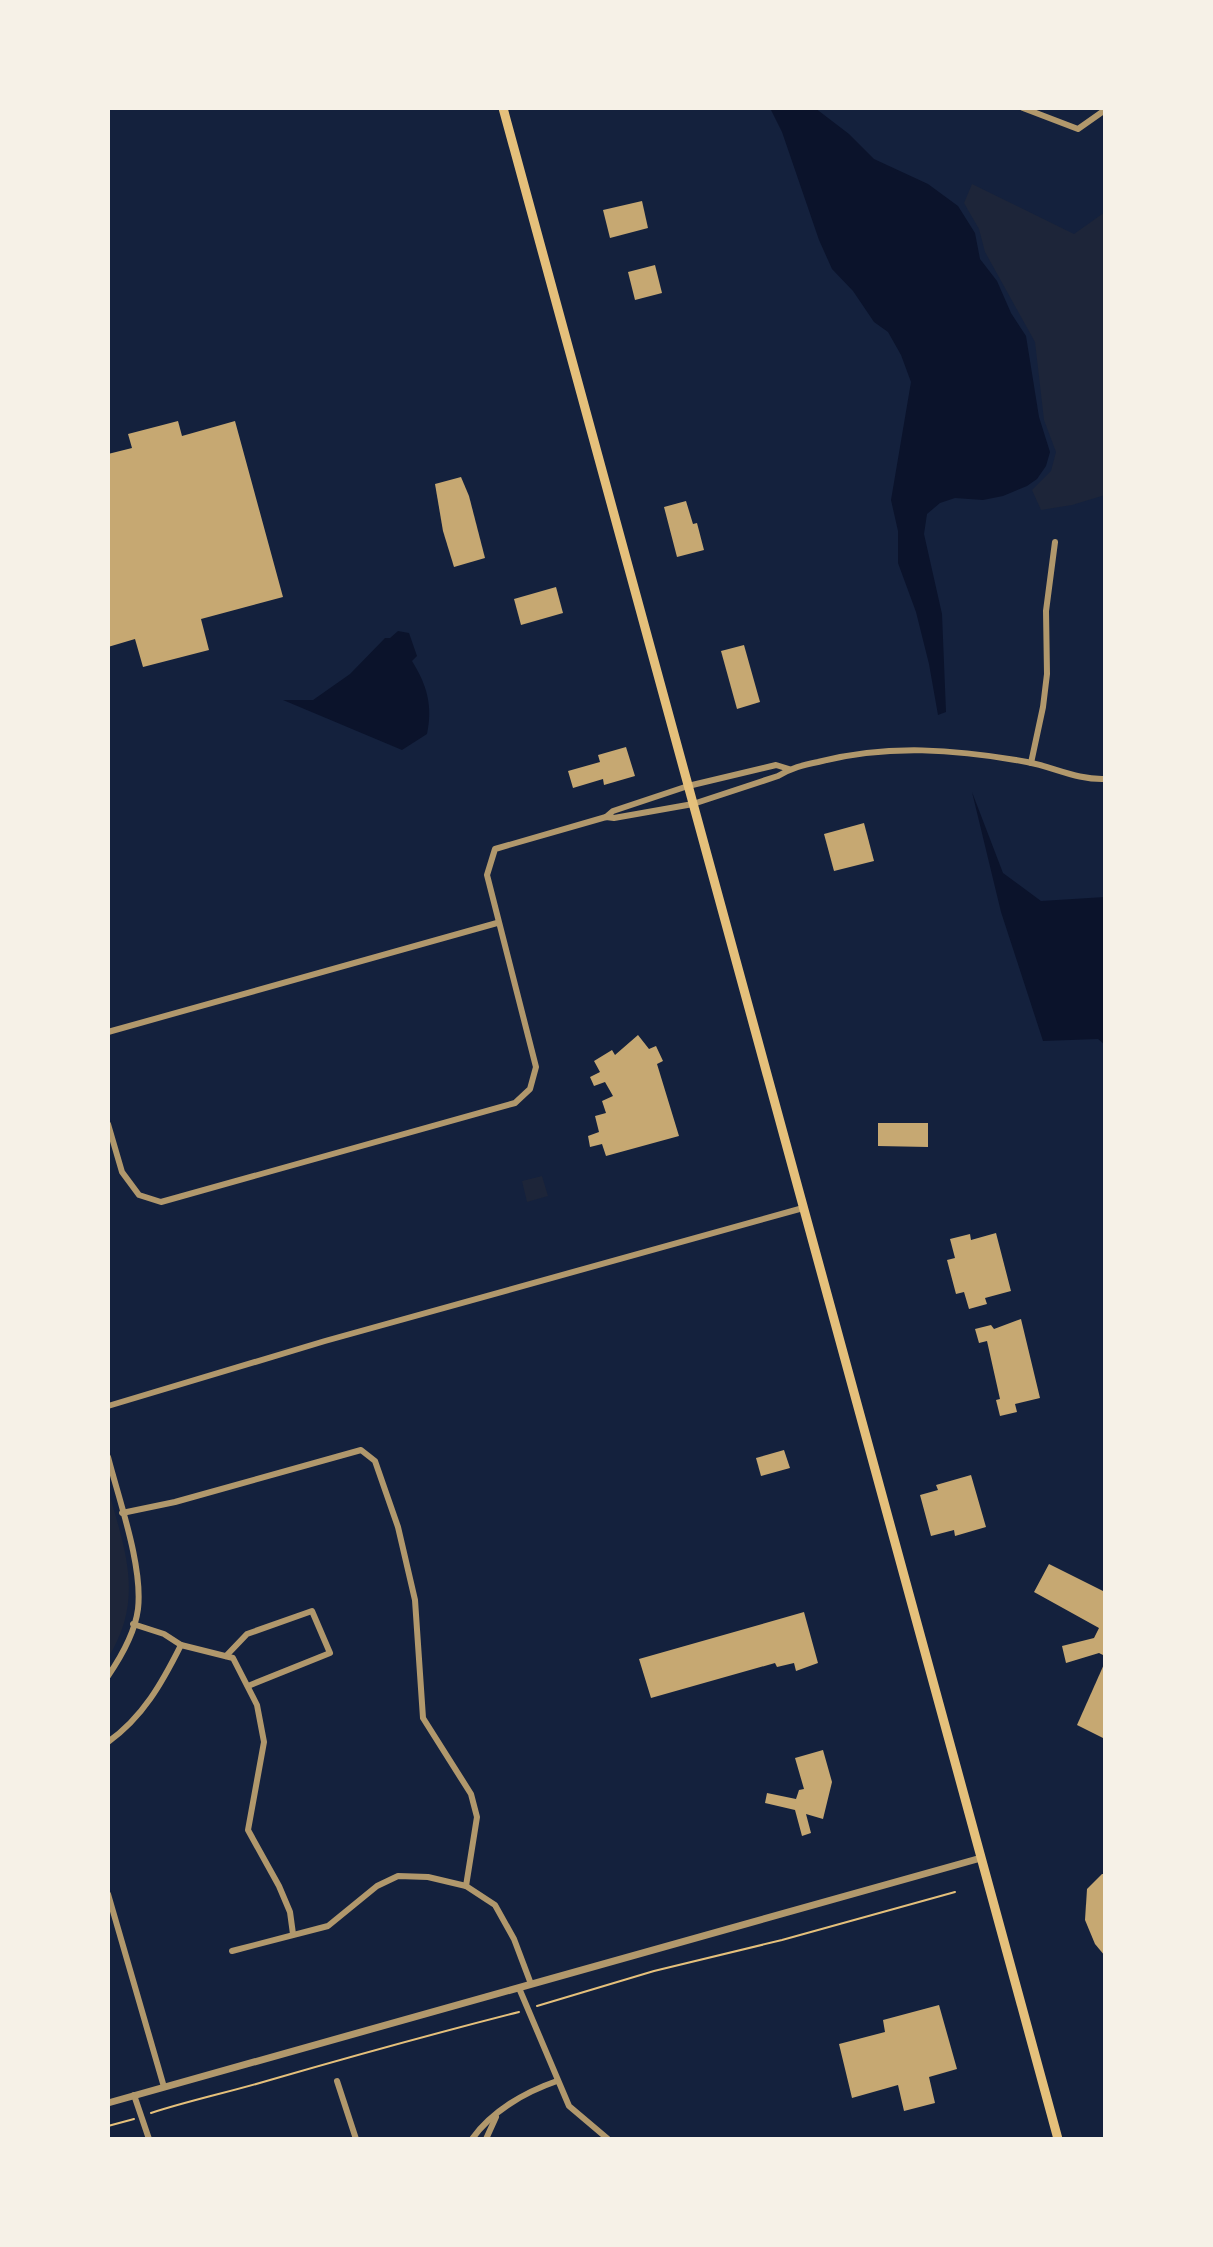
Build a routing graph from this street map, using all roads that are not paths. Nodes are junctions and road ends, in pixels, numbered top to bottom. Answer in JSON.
{"nodes":[{"id":1,"x":503,"y":108,"type":"edge"},
{"id":2,"x":1023,"y":108,"type":"edge"},
{"id":3,"x":1105,"y":110,"type":"edge"},
{"id":4,"x":1055,"y":542,"type":"dead end"},
{"id":5,"x":1031,"y":763,"type":"junction"},
{"id":6,"x":789,"y":769,"type":"junction"},
{"id":7,"x":1105,"y":779,"type":"edge"},
{"id":8,"x":688,"y":786,"type":"junction"},
{"id":9,"x":693,"y":804,"type":"junction"},
{"id":10,"x":606,"y":817,"type":"junction"},
{"id":11,"x":497,"y":923,"type":"junction"},
{"id":12,"x":108,"y":1032,"type":"edge"},
{"id":13,"x":108,"y":1124,"type":"edge"},
{"id":14,"x":803,"y":1208,"type":"junction"},
{"id":15,"x":108,"y":1406,"type":"edge"},
{"id":16,"x":108,"y":1457,"type":"edge"},
{"id":17,"x":122,"y":1513,"type":"junction"},
{"id":18,"x":133,"y":1624,"type":"junction"},
{"id":19,"x":181,"y":1645,"type":"junction"},
{"id":20,"x":226,"y":1656,"type":"junction"},
{"id":21,"x":108,"y":1676,"type":"edge"},
{"id":22,"x":248,"y":1686,"type":"junction"},
{"id":23,"x":108,"y":1742,"type":"edge"},
{"id":24,"x":981,"y":1858,"type":"junction"},
{"id":25,"x":466,"y":1886,"type":"junction"},
{"id":26,"x":108,"y":1894,"type":"edge"},
{"id":27,"x":293,"y":1934,"type":"junction"},
{"id":28,"x":232,"y":1951,"type":"dead end"},
{"id":29,"x":531,"y":1984,"type":"junction"},
{"id":30,"x":519,"y":1988,"type":"junction"},
{"id":31,"x":337,"y":2081,"type":"dead end"},
{"id":32,"x":557,"y":2081,"type":"junction"},
{"id":33,"x":164,"y":2087,"type":"junction"},
{"id":34,"x":134,"y":2095,"type":"junction"},
{"id":35,"x":108,"y":2103,"type":"edge"},
{"id":36,"x":498,"y":2113,"type":"junction"},
{"id":37,"x":149,"y":2139,"type":"edge"},
{"id":38,"x":356,"y":2139,"type":"edge"},
{"id":39,"x":472,"y":2139,"type":"edge"},
{"id":40,"x":486,"y":2139,"type":"edge"},
{"id":41,"x":608,"y":2139,"type":"edge"},
{"id":42,"x":1058,"y":2139,"type":"edge"}],
"edges":[{"from":1,"to":8,"type":"main road"},
{"from":2,"to":3,"type":"street"},
{"from":4,"to":5,"type":"street"},
{"from":5,"to":6,"type":"street"},
{"from":5,"to":7,"type":"street"},
{"from":6,"to":8,"type":"street"},
{"from":6,"to":9,"type":"street"},
{"from":8,"to":9,"type":"main road"},
{"from":8,"to":10,"type":"street"},
{"from":9,"to":10,"type":"street"},
{"from":9,"to":14,"type":"main road"},
{"from":10,"to":11,"type":"street"},
{"from":11,"to":12,"type":"street"},
{"from":11,"to":13,"type":"street"},
{"from":14,"to":15,"type":"street"},
{"from":14,"to":24,"type":"main road"},
{"from":16,"to":17,"type":"street"},
{"from":17,"to":18,"type":"street"},
{"from":17,"to":25,"type":"street"},
{"from":18,"to":19,"type":"street"},
{"from":18,"to":21,"type":"street"},
{"from":19,"to":20,"type":"street"},
{"from":19,"to":23,"type":"street"},
{"from":20,"to":22,"type":"street"},
{"from":20,"to":22,"type":"street"},
{"from":22,"to":27,"type":"street"},
{"from":24,"to":29,"type":"street"},
{"from":24,"to":42,"type":"main road"},
{"from":25,"to":27,"type":"street"},
{"from":25,"to":29,"type":"street"},
{"from":26,"to":33,"type":"street"},
{"from":27,"to":28,"type":"street"},
{"from":29,"to":30,"type":"street"},
{"from":30,"to":32,"type":"street"},
{"from":30,"to":33,"type":"street"},
{"from":31,"to":38,"type":"street"},
{"from":32,"to":36,"type":"street"},
{"from":32,"to":41,"type":"street"},
{"from":33,"to":34,"type":"street"},
{"from":34,"to":35,"type":"street"},
{"from":34,"to":37,"type":"street"},
{"from":36,"to":39,"type":"street"},
{"from":36,"to":40,"type":"street"}]}
